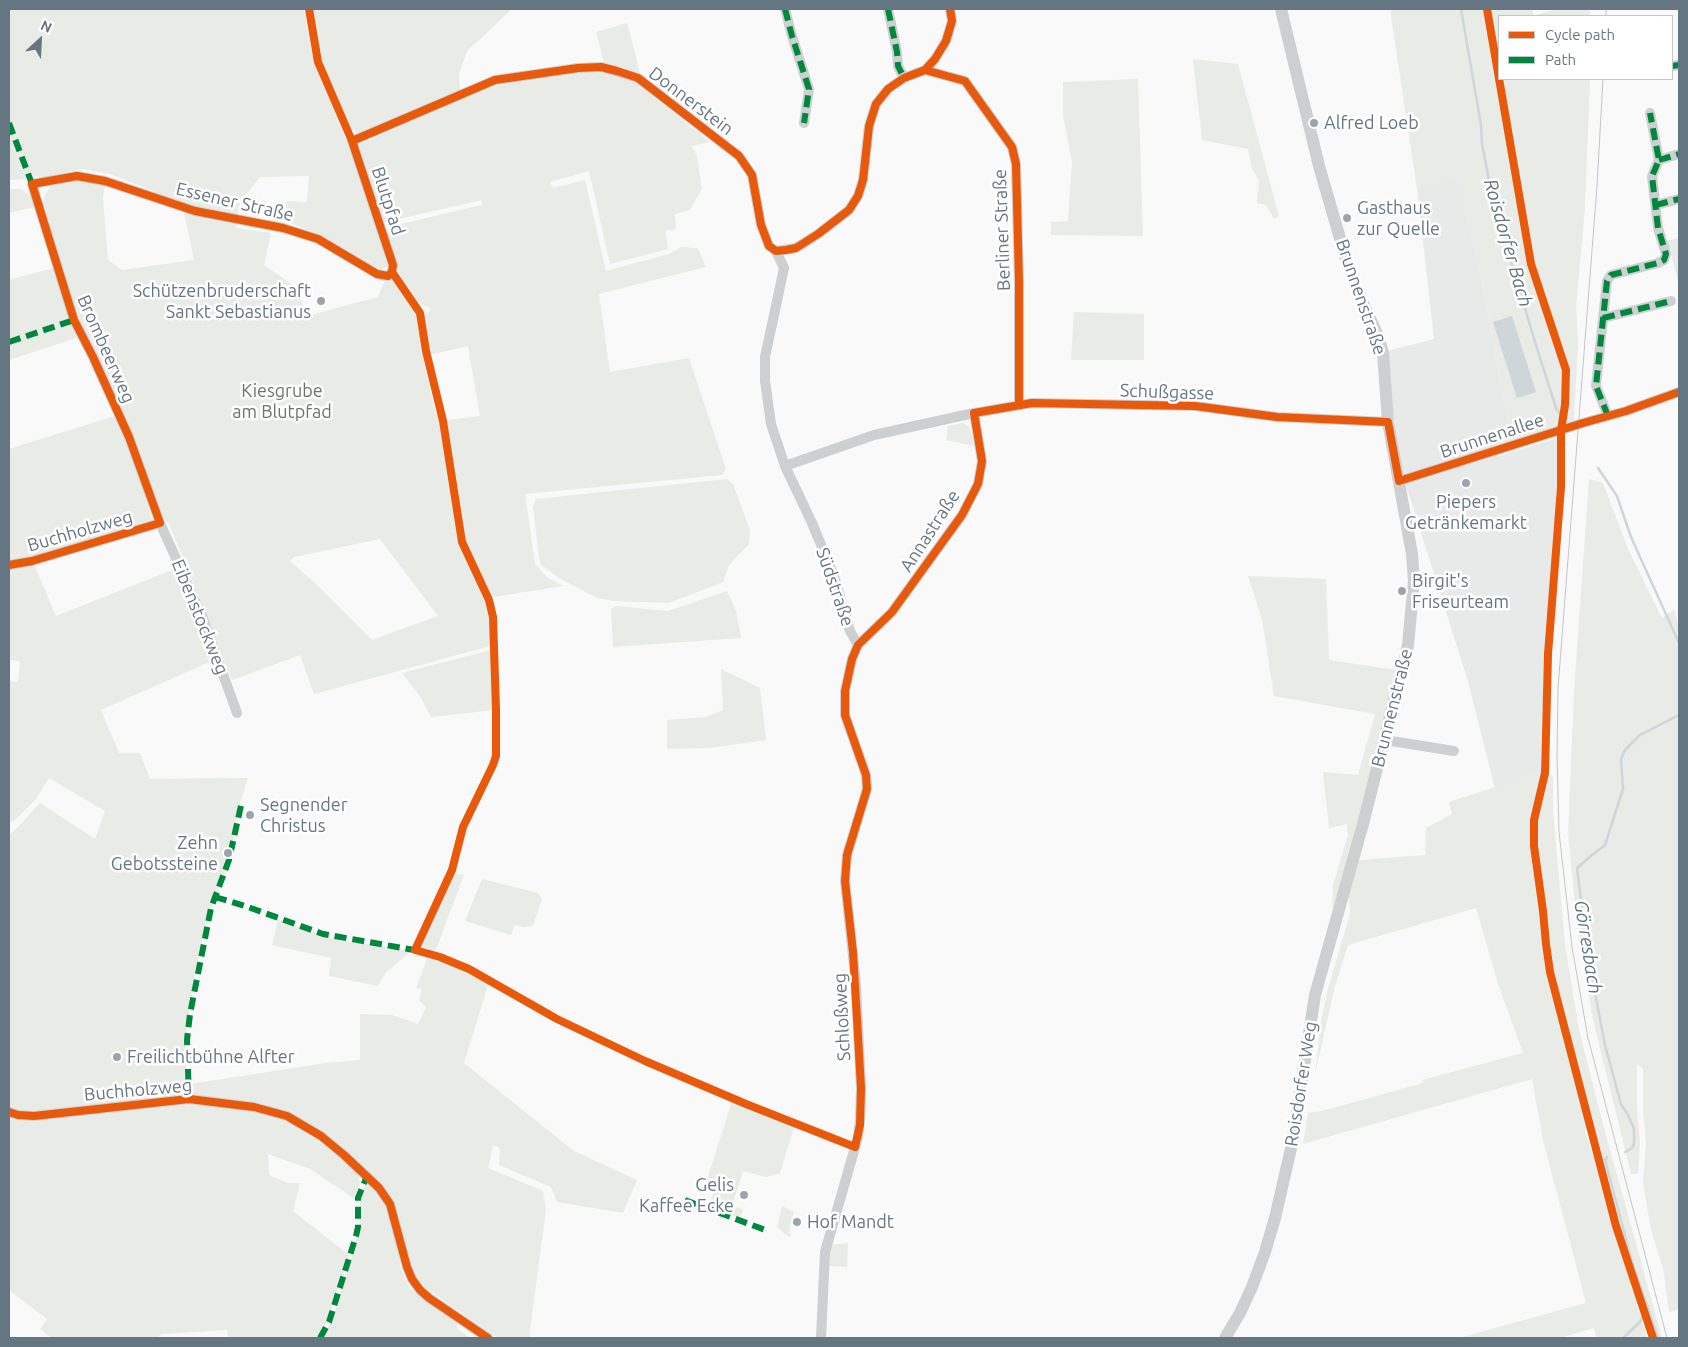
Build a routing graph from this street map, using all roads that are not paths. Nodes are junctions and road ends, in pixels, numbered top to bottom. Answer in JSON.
{"nodes":[{"id":1,"x":786,"y":9,"type":"edge"},
{"id":2,"x":888,"y":9,"type":"edge"},
{"id":3,"x":950,"y":9,"type":"edge"},
{"id":4,"x":1281,"y":9,"type":"edge"},
{"id":5,"x":925,"y":70,"type":"junction"},
{"id":6,"x":904,"y":78,"type":"junction"},
{"id":7,"x":1650,"y":113,"type":"dead end"},
{"id":8,"x":804,"y":123,"type":"dead end"},
{"id":9,"x":352,"y":140,"type":"joint"},
{"id":10,"x":1679,"y":154,"type":"edge"},
{"id":11,"x":1658,"y":160,"type":"junction"},
{"id":12,"x":32,"y":184,"type":"joint"},
{"id":13,"x":1679,"y":199,"type":"edge"},
{"id":14,"x":1656,"y":205,"type":"junction"},
{"id":15,"x":796,"y":248,"type":"junction"},
{"id":16,"x":776,"y":251,"type":"junction"},
{"id":17,"x":784,"y":268,"type":"junction"},
{"id":18,"x":392,"y":272,"type":"joint"},
{"id":19,"x":1671,"y":301,"type":"dead end"},
{"id":20,"x":1603,"y":318,"type":"junction"},
{"id":21,"x":1679,"y":392,"type":"edge"},
{"id":22,"x":1019,"y":404,"type":"junction"},
{"id":23,"x":974,"y":413,"type":"junction"},
{"id":24,"x":1608,"y":416,"type":"junction"},
{"id":25,"x":1388,"y":422,"type":"junction"},
{"id":26,"x":785,"y":466,"type":"junction"},
{"id":27,"x":1399,"y":481,"type":"junction"},
{"id":28,"x":160,"y":523,"type":"junction"},
{"id":29,"x":9,"y":565,"type":"edge"},
{"id":30,"x":858,"y":645,"type":"junction"},
{"id":31,"x":237,"y":713,"type":"dead end"},
{"id":32,"x":1385,"y":740,"type":"junction"},
{"id":33,"x":1454,"y":751,"type":"dead end"},
{"id":34,"x":1363,"y":824,"type":"joint"},
{"id":35,"x":845,"y":884,"type":"joint"},
{"id":36,"x":9,"y":1112,"type":"edge"},
{"id":37,"x":488,"y":1338,"type":"edge"},
{"id":38,"x":821,"y":1338,"type":"edge"},
{"id":39,"x":1225,"y":1338,"type":"edge"}],
"edges":[{"from":1,"to":8,"type":"street"},
{"from":2,"to":6,"type":"street"},
{"from":3,"to":5,"type":"street"},
{"from":4,"to":25,"type":"street","name":"Brunnenstraße"},
{"from":5,"to":6,"type":"street"},
{"from":5,"to":22,"type":"street","name":"Berliner Straße"},
{"from":6,"to":15,"type":"street"},
{"from":7,"to":11,"type":"street"},
{"from":9,"to":16,"type":"street","name":"Donnerstein"},
{"from":9,"to":18,"type":"street","name":"Blutpfad"},
{"from":10,"to":11,"type":"street"},
{"from":11,"to":14,"type":"street"},
{"from":12,"to":18,"type":"street","name":"Essener Straße"},
{"from":12,"to":28,"type":"street","name":"Brombeerweg"},
{"from":13,"to":14,"type":"street"},
{"from":14,"to":20,"type":"street"},
{"from":15,"to":16,"type":"street"},
{"from":15,"to":17,"type":"street"},
{"from":16,"to":17,"type":"street","name":"Donnerstein"},
{"from":17,"to":26,"type":"street"},
{"from":19,"to":20,"type":"street"},
{"from":20,"to":24,"type":"street"},
{"from":21,"to":24,"type":"street","name":"Brunnenallee"},
{"from":22,"to":23,"type":"street","name":"Schußgasse"},
{"from":22,"to":25,"type":"street","name":"Schußgasse"},
{"from":23,"to":26,"type":"street","name":"Schußgasse"},
{"from":23,"to":30,"type":"street","name":"Annastraße"},
{"from":24,"to":27,"type":"street","name":"Brunnenallee"},
{"from":25,"to":27,"type":"street","name":"Brunnenstraße"},
{"from":26,"to":30,"type":"street","name":"Südstraße"},
{"from":27,"to":32,"type":"street","name":"Brunnenstraße"},
{"from":28,"to":29,"type":"street","name":"Buchholzweg"},
{"from":28,"to":31,"type":"street","name":"Eibenstockweg"},
{"from":30,"to":35,"type":"street","name":"Südstraße"},
{"from":32,"to":33,"type":"street"},
{"from":32,"to":34,"type":"street","name":"Brunnenstraße"},
{"from":34,"to":39,"type":"street","name":"Roisdorfer Weg"},
{"from":35,"to":38,"type":"street","name":"Schloßweg"},
{"from":36,"to":37,"type":"street","name":"Buchholzweg"}]}
